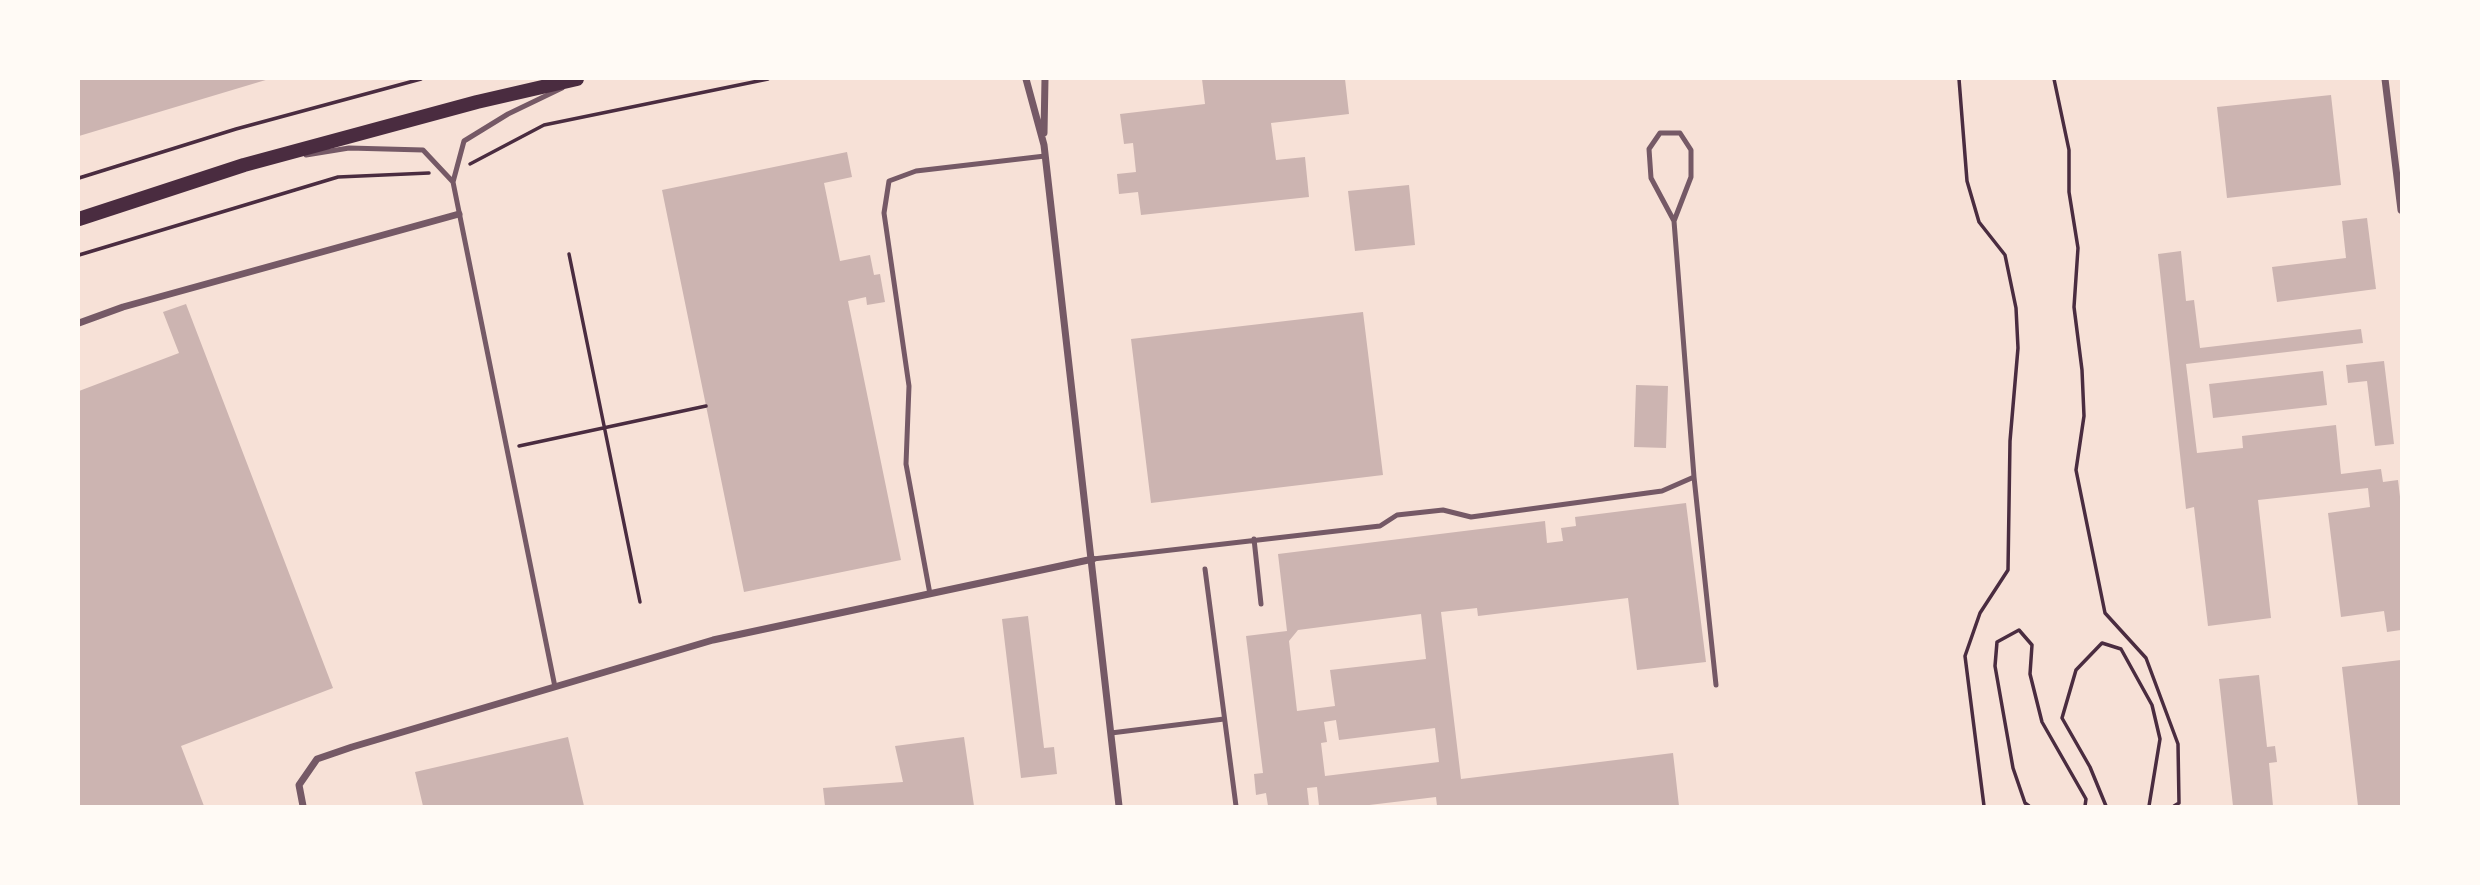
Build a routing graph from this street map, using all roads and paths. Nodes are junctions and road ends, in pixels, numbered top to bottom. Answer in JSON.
{"nodes":[{"id":1,"x":421,"y":79,"type":"edge"},
{"id":2,"x":577,"y":79,"type":"edge"},
{"id":3,"x":583,"y":79,"type":"edge"},
{"id":4,"x":1026,"y":79,"type":"edge"},
{"id":5,"x":1045,"y":79,"type":"edge"},
{"id":6,"x":1959,"y":79,"type":"edge"},
{"id":7,"x":2054,"y":79,"type":"edge"},
{"id":8,"x":2385,"y":79,"type":"edge"},
{"id":9,"x":1044,"y":145,"type":"junction"},
{"id":10,"x":1045,"y":156,"type":"junction"},
{"id":11,"x":244,"y":165,"type":"junction"},
{"id":12,"x":79,"y":178,"type":"edge"},
{"id":13,"x":453,"y":182,"type":"junction"},
{"id":14,"x":2401,"y":210,"type":"edge"},
{"id":15,"x":459,"y":214,"type":"junction"},
{"id":16,"x":79,"y":219,"type":"edge"},
{"id":17,"x":1674,"y":220,"type":"junction"},
{"id":18,"x":569,"y":254,"type":"dead end"},
{"id":19,"x":79,"y":323,"type":"edge"},
{"id":20,"x":706,"y":406,"type":"dead end"},
{"id":21,"x":605,"y":428,"type":"junction"},
{"id":22,"x":507,"y":449,"type":"junction"},
{"id":23,"x":1694,"y":477,"type":"junction"},
{"id":24,"x":1254,"y":539,"type":"junction"},
{"id":25,"x":1093,"y":559,"type":"junction"},
{"id":26,"x":1205,"y":569,"type":"dead end"},
{"id":27,"x":930,"y":594,"type":"junction"},
{"id":28,"x":640,"y":601,"type":"dead end"},
{"id":29,"x":1261,"y":604,"type":"dead end"},
{"id":30,"x":1716,"y":684,"type":"dead end"},
{"id":31,"x":555,"y":687,"type":"junction"},
{"id":32,"x":1224,"y":719,"type":"junction"},
{"id":33,"x":1111,"y":733,"type":"junction"},
{"id":34,"x":303,"y":806,"type":"edge"},
{"id":35,"x":1119,"y":806,"type":"edge"},
{"id":36,"x":1236,"y":806,"type":"edge"},
{"id":37,"x":1984,"y":806,"type":"edge"},
{"id":38,"x":2029,"y":806,"type":"edge"},
{"id":39,"x":2085,"y":806,"type":"edge"},
{"id":40,"x":2106,"y":806,"type":"edge"},
{"id":41,"x":2149,"y":806,"type":"edge"},
{"id":42,"x":2174,"y":806,"type":"edge"}],
"edges":[{"from":1,"to":12,"type":"path"},
{"from":2,"to":11,"type":"main road"},
{"from":3,"to":13,"type":"lane"},
{"from":4,"to":9,"type":"street"},
{"from":5,"to":9,"type":"street"},
{"from":6,"to":37,"type":"path"},
{"from":7,"to":42,"type":"path"},
{"from":8,"to":14,"type":"street"},
{"from":9,"to":10,"type":"street"},
{"from":10,"to":25,"type":"street"},
{"from":10,"to":27,"type":"lane"},
{"from":11,"to":13,"type":"lane"},
{"from":11,"to":16,"type":"main road"},
{"from":13,"to":15,"type":"lane"},
{"from":15,"to":19,"type":"street"},
{"from":15,"to":22,"type":"lane"},
{"from":17,"to":17,"type":"lane"},
{"from":17,"to":23,"type":"lane"},
{"from":18,"to":21,"type":"path"},
{"from":20,"to":21,"type":"path"},
{"from":21,"to":22,"type":"path"},
{"from":21,"to":28,"type":"path"},
{"from":22,"to":31,"type":"lane"},
{"from":23,"to":24,"type":"lane"},
{"from":23,"to":30,"type":"lane"},
{"from":24,"to":25,"type":"lane"},
{"from":24,"to":29,"type":"lane"},
{"from":25,"to":27,"type":"street"},
{"from":25,"to":33,"type":"street"},
{"from":26,"to":32,"type":"lane"},
{"from":27,"to":31,"type":"street"},
{"from":31,"to":34,"type":"street"},
{"from":32,"to":33,"type":"lane"},
{"from":32,"to":36,"type":"lane"},
{"from":33,"to":35,"type":"street"},
{"from":38,"to":39,"type":"path"},
{"from":40,"to":41,"type":"path"}]}
